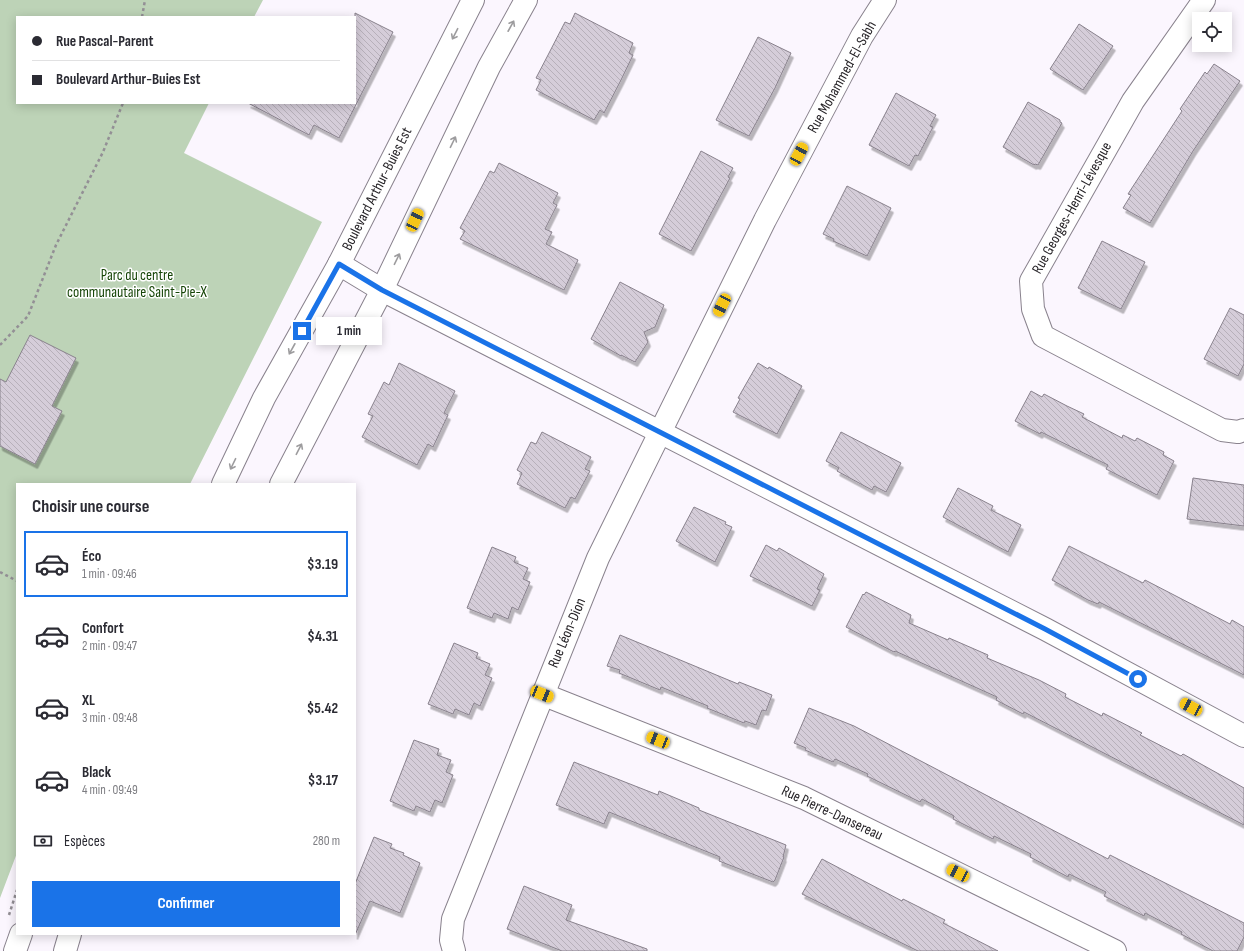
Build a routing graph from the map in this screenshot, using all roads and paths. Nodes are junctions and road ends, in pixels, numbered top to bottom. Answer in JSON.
{"nodes":[{"id":1,"x":144,"y":0,"type":"edge"},
{"id":2,"x":473,"y":0,"type":"edge"},
{"id":3,"x":526,"y":0,"type":"edge"},
{"id":4,"x":885,"y":0,"type":"edge"},
{"id":5,"x":1204,"y":0,"type":"edge"},
{"id":6,"x":142,"y":16,"type":"edge"},
{"id":7,"x":123,"y":104,"type":"edge"},
{"id":8,"x":339,"y":264,"type":"junction"},
{"id":9,"x":382,"y":290,"type":"junction"},
{"id":10,"x":0,"y":346,"type":"edge"},
{"id":11,"x":1244,"y":430,"type":"edge"},
{"id":12,"x":659,"y":432,"type":"junction"},
{"id":13,"x":223,"y":483,"type":"edge"},
{"id":14,"x":282,"y":483,"type":"edge"},
{"id":15,"x":0,"y":572,"type":"edge"},
{"id":16,"x":16,"y":580,"type":"edge"},
{"id":17,"x":542,"y":694,"type":"junction"},
{"id":18,"x":1244,"y":736,"type":"edge"},
{"id":19,"x":21,"y":935,"type":"edge"},
{"id":20,"x":70,"y":935,"type":"edge"},
{"id":21,"x":15,"y":951,"type":"edge"},
{"id":22,"x":65,"y":951,"type":"edge"},
{"id":23,"x":454,"y":951,"type":"edge"},
{"id":24,"x":1114,"y":951,"type":"edge"}],
"edges":[{"from":1,"to":6,"type":"path"},
{"from":2,"to":8,"type":"street","name":"Boulevard Arthur-Buies Est","one_way":true},
{"from":9,"to":3,"type":"street","one_way":true},
{"from":4,"to":12,"type":"street","name":"Rue Mohammed-El-Sabh"},
{"from":5,"to":11,"type":"street","name":"Rue Georges-Henri-Lévesque"},
{"from":7,"to":10,"type":"path"},
{"from":8,"to":9,"type":"street"},
{"from":8,"to":13,"type":"street","name":"Boulevard Arthur-Buies Est","one_way":true},
{"from":9,"to":12,"type":"street"},
{"from":14,"to":9,"type":"street","one_way":true},
{"from":12,"to":17,"type":"street","name":"Rue Léon-Dion"},
{"from":12,"to":18,"type":"street"},
{"from":15,"to":16,"type":"path"},
{"from":17,"to":23,"type":"street","name":"Rue Léon-Dion"},
{"from":17,"to":24,"type":"street","name":"Rue Pierre-Dansereau"},
{"from":19,"to":21,"type":"street"},
{"from":20,"to":22,"type":"street"}]}
